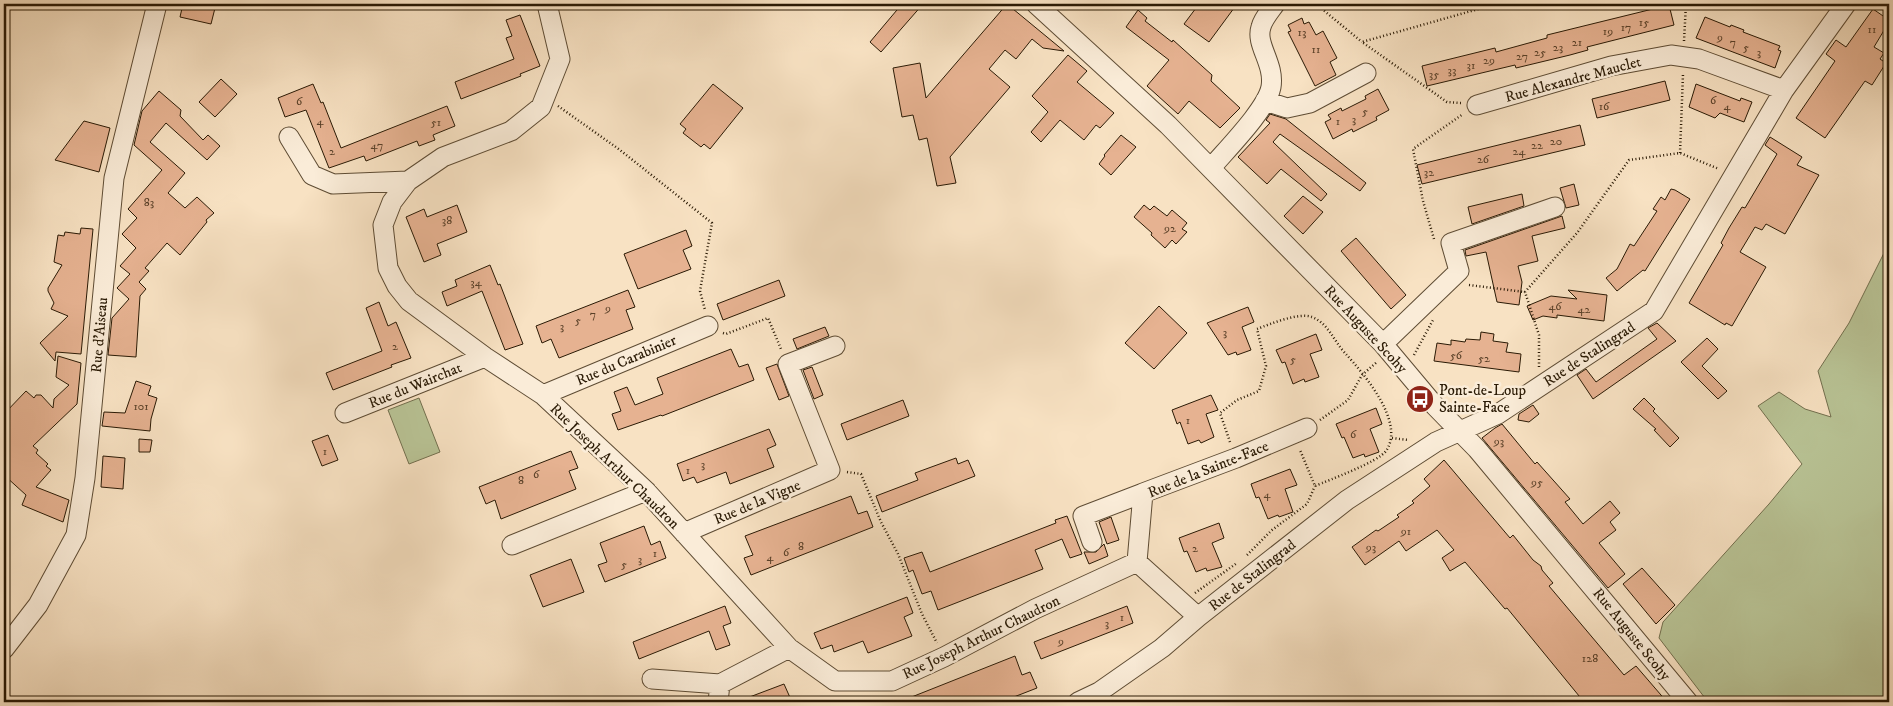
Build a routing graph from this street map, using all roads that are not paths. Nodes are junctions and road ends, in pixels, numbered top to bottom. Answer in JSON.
{"nodes":[{"id":1,"x":157,"y":4,"type":"edge"},
{"id":2,"x":547,"y":4,"type":"edge"},
{"id":3,"x":1036,"y":4,"type":"edge"},
{"id":4,"x":1275,"y":4,"type":"edge"},
{"id":5,"x":1846,"y":4,"type":"edge"},
{"id":6,"x":1366,"y":73,"type":"dead end"},
{"id":7,"x":1784,"y":90,"type":"junction"},
{"id":8,"x":1265,"y":101,"type":"junction"},
{"id":9,"x":1477,"y":105,"type":"road end"},
{"id":10,"x":288,"y":136,"type":"dead end"},
{"id":11,"x":1211,"y":168,"type":"junction"},
{"id":12,"x":408,"y":181,"type":"junction"},
{"id":13,"x":1555,"y":207,"type":"dead end"},
{"id":14,"x":708,"y":326,"type":"road end"},
{"id":15,"x":834,"y":346,"type":"dead end"},
{"id":16,"x":1386,"y":347,"type":"junction"},
{"id":17,"x":485,"y":358,"type":"junction"},
{"id":18,"x":543,"y":395,"type":"junction"},
{"id":19,"x":345,"y":413,"type":"dead end"},
{"id":20,"x":1300,"y":431,"type":"road end"},
{"id":21,"x":1460,"y":432,"type":"junction"},
{"id":22,"x":646,"y":492,"type":"junction"},
{"id":23,"x":1143,"y":493,"type":"junction"},
{"id":24,"x":684,"y":534,"type":"junction"},
{"id":25,"x":1092,"y":542,"type":"dead end"},
{"id":26,"x":512,"y":545,"type":"dead end"},
{"id":27,"x":1138,"y":562,"type":"junction"},
{"id":28,"x":1198,"y":618,"type":"junction"},
{"id":29,"x":788,"y":648,"type":"junction"},
{"id":30,"x":4,"y":649,"type":"edge"},
{"id":31,"x":652,"y":679,"type":"dead end"},
{"id":32,"x":719,"y":693,"type":"edge"},
{"id":33,"x":1078,"y":702,"type":"edge"},
{"id":34,"x":1688,"y":702,"type":"edge"}],
"edges":[{"from":1,"to":30,"type":"street","name":"Rue d'Aiseau"},
{"from":2,"to":12,"type":"street","name":"Rue Joseph Arthur Chaudron"},
{"from":3,"to":11,"type":"street","name":"Rue Auguste Scohy"},
{"from":4,"to":8,"type":"street"},
{"from":5,"to":7,"type":"street","name":"Rue de Stalingrad"},
{"from":6,"to":8,"type":"street"},
{"from":7,"to":9,"type":"street","name":"Rue Alexandre Mauclet"},
{"from":7,"to":21,"type":"street","name":"Rue de Stalingrad"},
{"from":8,"to":11,"type":"street"},
{"from":10,"to":12,"type":"street"},
{"from":11,"to":16,"type":"street","name":"Rue Auguste Scohy"},
{"from":12,"to":17,"type":"street","name":"Rue Joseph Arthur Chaudron"},
{"from":13,"to":16,"type":"street"},
{"from":14,"to":18,"type":"street","name":"Rue du Carabinier"},
{"from":15,"to":24,"type":"street","name":"Rue de la Vigne"},
{"from":16,"to":21,"type":"street","name":"Rue Auguste Scohy"},
{"from":17,"to":18,"type":"street","name":"Rue Joseph Arthur Chaudron"},
{"from":17,"to":19,"type":"street","name":"Rue du Wairchat"},
{"from":18,"to":22,"type":"street","name":"Rue Joseph Arthur Chaudron"},
{"from":20,"to":23,"type":"street","name":"Rue de la Sainte-Face"},
{"from":21,"to":28,"type":"street","name":"Rue de Stalingrad"},
{"from":21,"to":34,"type":"street","name":"Rue Auguste Scohy"},
{"from":22,"to":24,"type":"street","name":"Rue Joseph Arthur Chaudron"},
{"from":22,"to":26,"type":"street"},
{"from":23,"to":25,"type":"street"},
{"from":23,"to":27,"type":"street","name":"Rue de la Sainte-Face"},
{"from":24,"to":29,"type":"street","name":"Rue Joseph Arthur Chaudron"},
{"from":27,"to":28,"type":"street"},
{"from":27,"to":29,"type":"street","name":"Rue Joseph Arthur Chaudron"},
{"from":28,"to":33,"type":"street","name":"Rue de Stalingrad"},
{"from":29,"to":32,"type":"street"},
{"from":31,"to":32,"type":"street"}]}
